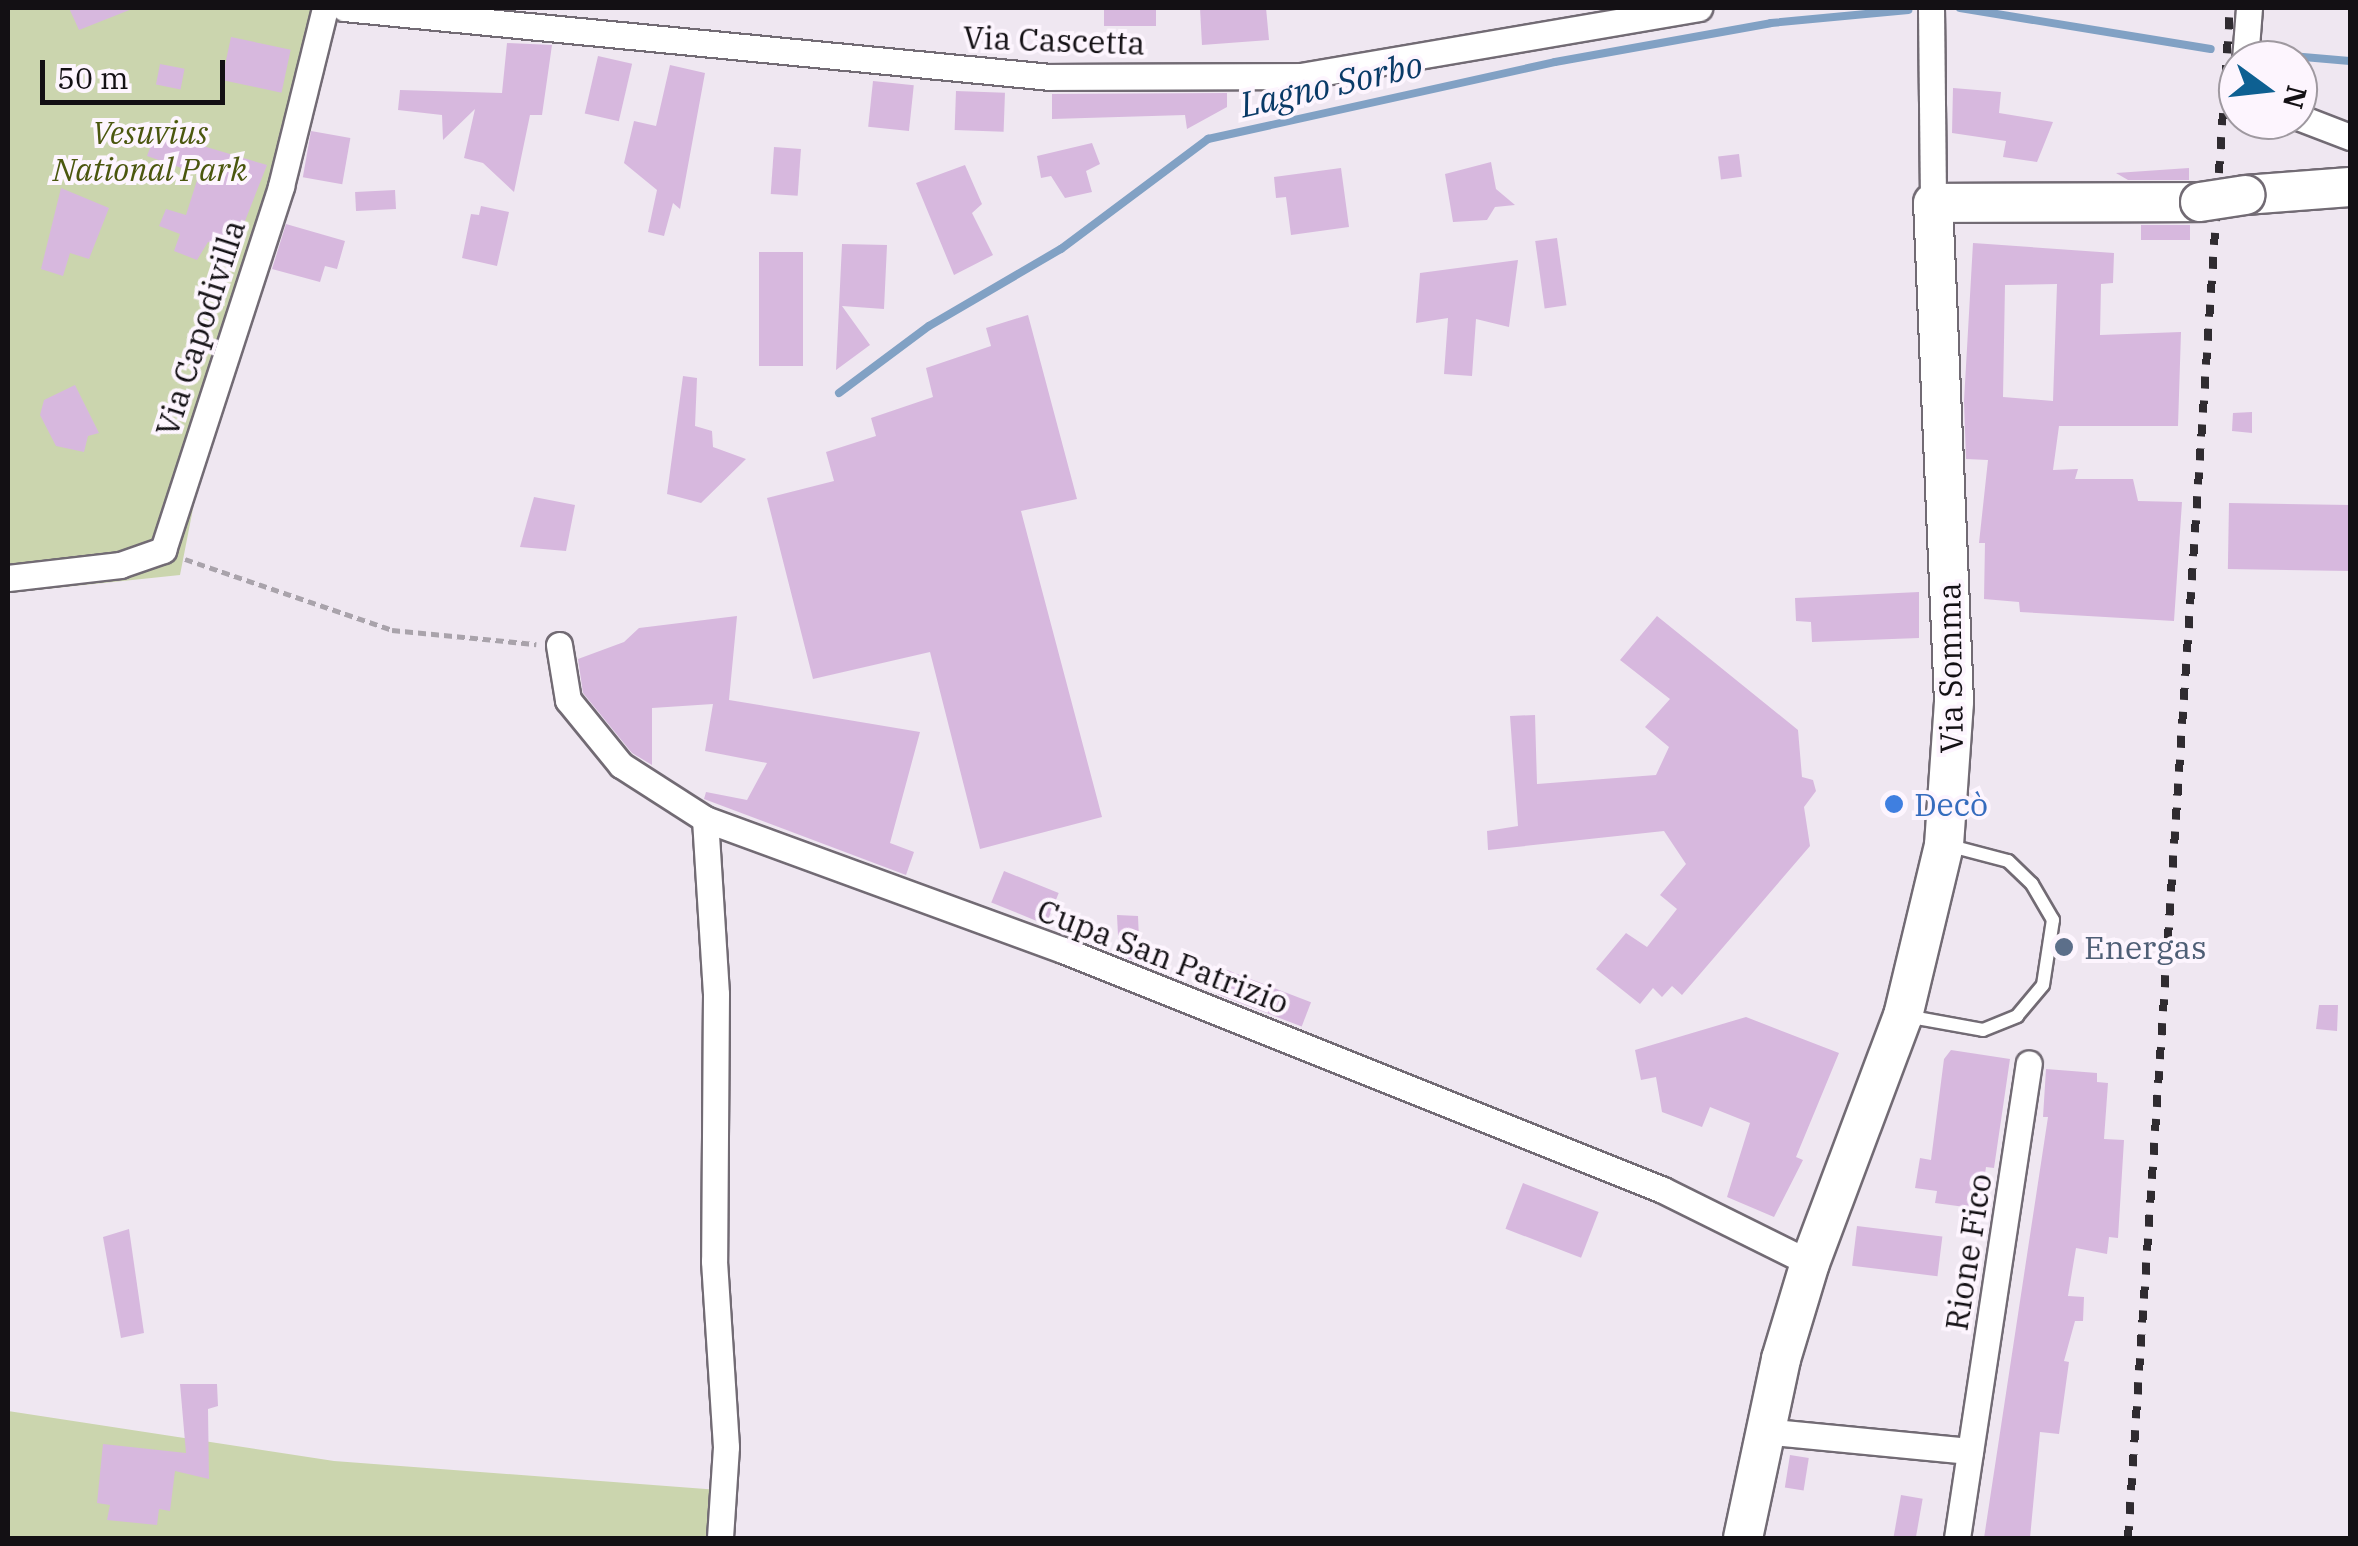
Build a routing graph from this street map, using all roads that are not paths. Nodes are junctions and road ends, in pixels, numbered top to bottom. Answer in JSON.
{"nodes":[{"id":1,"x":324,"y":8,"type":"edge"},
{"id":2,"x":344,"y":8,"type":"edge"},
{"id":3,"x":1699,"y":8,"type":"edge"},
{"id":4,"x":1931,"y":8,"type":"edge"},
{"id":5,"x":2249,"y":8,"type":"edge"},
{"id":6,"x":2247,"y":40,"type":"edge"},
{"id":7,"x":2318,"y":125,"type":"edge"},
{"id":8,"x":2350,"y":137,"type":"edge"},
{"id":9,"x":2350,"y":187,"type":"edge"},
{"id":10,"x":1933,"y":203,"type":"junction"},
{"id":11,"x":8,"y":578,"type":"edge"},
{"id":12,"x":559,"y":645,"type":"road end"},
{"id":13,"x":706,"y":818,"type":"junction"},
{"id":14,"x":1944,"y":845,"type":"junction"},
{"id":15,"x":1903,"y":1016,"type":"junction"},
{"id":16,"x":2029,"y":1063,"type":"dead end"},
{"id":17,"x":1810,"y":1262,"type":"junction"},
{"id":18,"x":1762,"y":1431,"type":"junction"},
{"id":19,"x":1970,"y":1450,"type":"junction"},
{"id":20,"x":720,"y":1538,"type":"edge"},
{"id":21,"x":1743,"y":1538,"type":"edge"},
{"id":22,"x":1957,"y":1538,"type":"edge"}],
"edges":[{"from":1,"to":11,"type":"street","name":"Via Capodivilla"},
{"from":2,"to":3,"type":"street","name":"Via Cascetta"},
{"from":4,"to":10,"type":"street","name":"Via Somma"},
{"from":5,"to":6,"type":"street"},
{"from":7,"to":8,"type":"street"},
{"from":9,"to":10,"type":"main road","bridge":true},
{"from":10,"to":14,"type":"main road","name":"Via Somma"},
{"from":12,"to":13,"type":"street","name":"Cupa San Patrizio"},
{"from":13,"to":17,"type":"street","name":"Cupa San Patrizio"},
{"from":13,"to":20,"type":"street"},
{"from":14,"to":15,"type":"main road","name":"Via Somma"},
{"from":14,"to":15,"type":"lane"},
{"from":15,"to":17,"type":"main road","name":"Via Somma"},
{"from":16,"to":19,"type":"street","name":"Rione Fico"},
{"from":17,"to":18,"type":"main road","name":"Via Somma"},
{"from":18,"to":19,"type":"street"},
{"from":18,"to":21,"type":"main road","name":"Via Somma"},
{"from":19,"to":22,"type":"street","name":"Rione Fico"}]}
